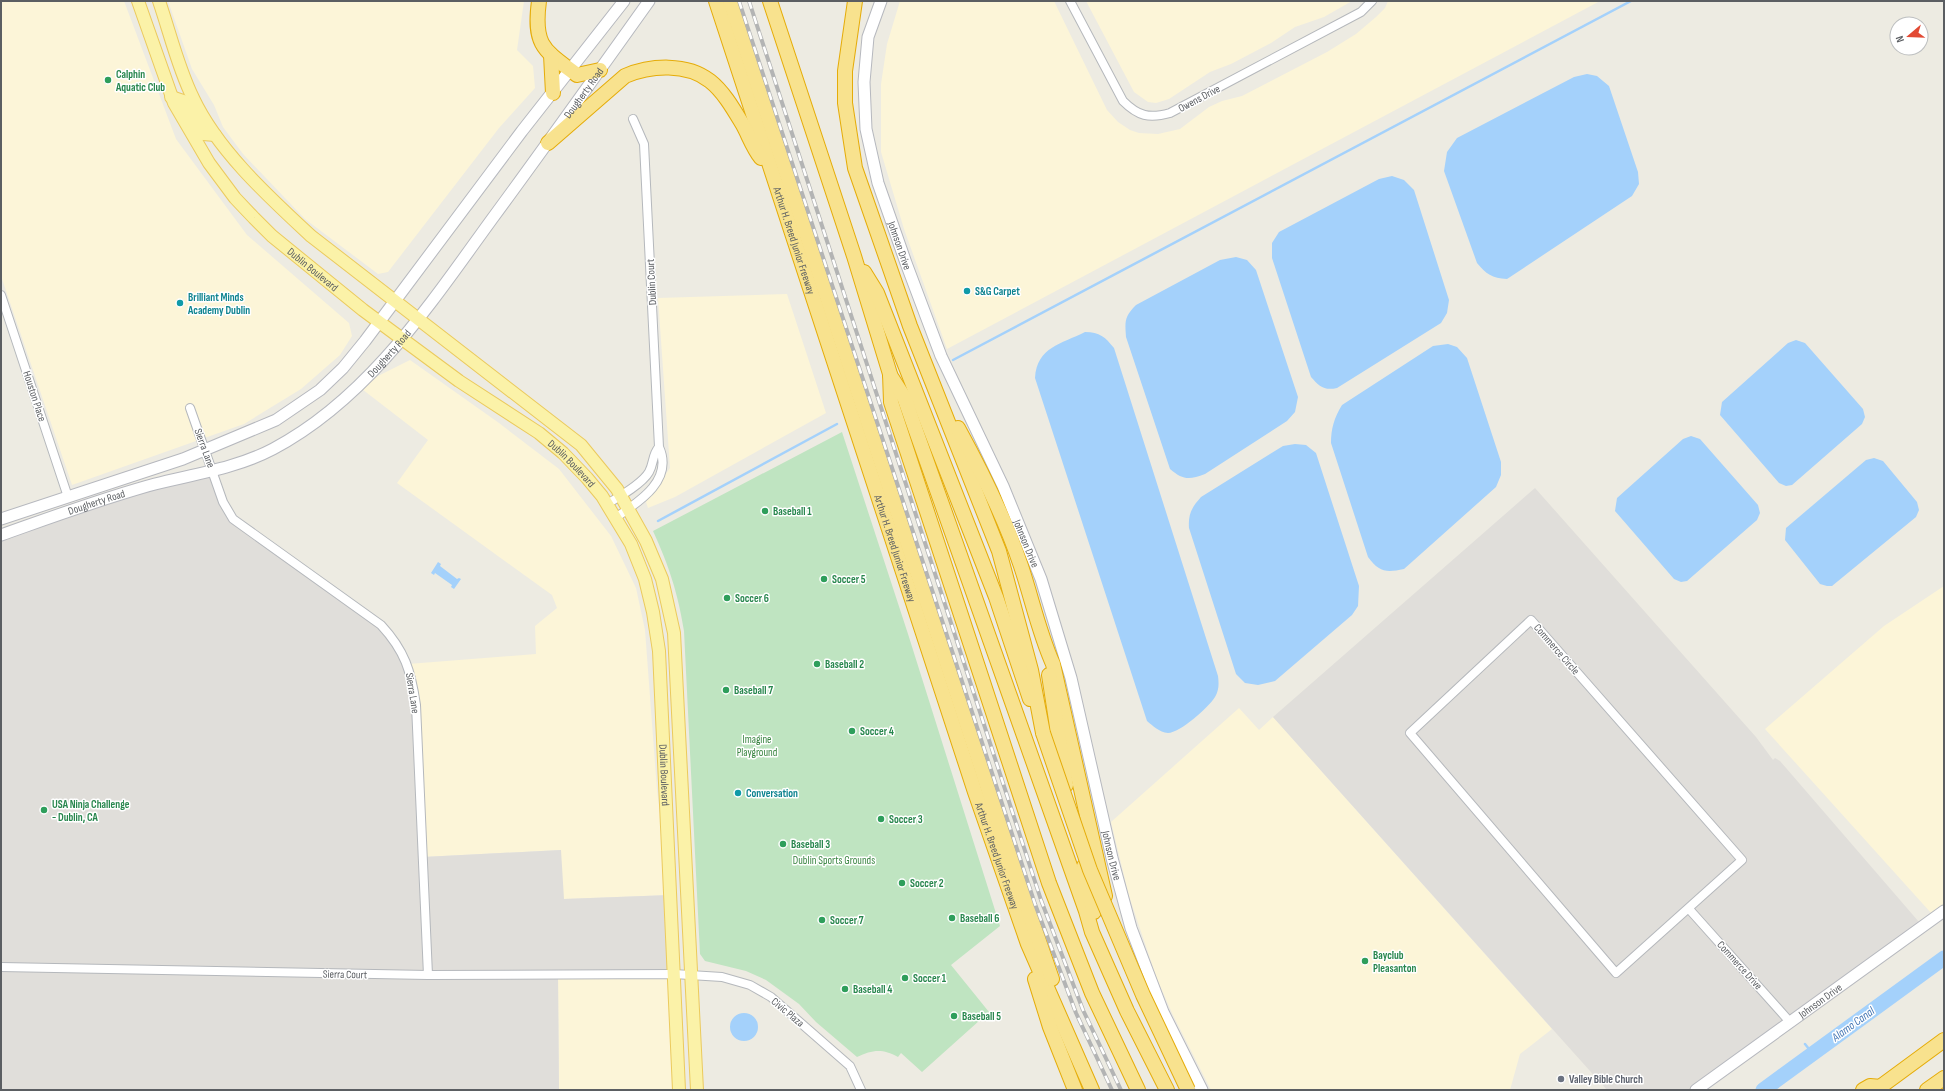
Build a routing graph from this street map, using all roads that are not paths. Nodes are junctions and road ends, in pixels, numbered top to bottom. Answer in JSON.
{"nodes":[{"id":1,"x":138,"y":1,"type":"edge"},
{"id":2,"x":159,"y":1,"type":"edge"},
{"id":3,"x":539,"y":1,"type":"edge"},
{"id":4,"x":624,"y":1,"type":"edge"},
{"id":5,"x":649,"y":1,"type":"edge"},
{"id":6,"x":707,"y":1,"type":"edge"},
{"id":7,"x":716,"y":1,"type":"edge"},
{"id":8,"x":730,"y":1,"type":"edge"},
{"id":9,"x":770,"y":1,"type":"edge"},
{"id":10,"x":855,"y":1,"type":"edge"},
{"id":11,"x":880,"y":1,"type":"edge"},
{"id":12,"x":1070,"y":1,"type":"edge"},
{"id":13,"x":1372,"y":1,"type":"edge"},
{"id":14,"x":551,"y":55,"type":"junction"},
{"id":15,"x":571,"y":70,"type":"junction"},
{"id":16,"x":600,"y":70,"type":"junction"},
{"id":17,"x":553,"y":94,"type":"junction"},
{"id":18,"x":171,"y":97,"type":"junction"},
{"id":19,"x":754,"y":117,"type":"junction"},
{"id":20,"x":633,"y":119,"type":"dead end"},
{"id":21,"x":215,"y":135,"type":"junction"},
{"id":22,"x":548,"y":143,"type":"junction"},
{"id":23,"x":771,"y":170,"type":"junction"},
{"id":24,"x":854,"y":256,"type":"junction"},
{"id":25,"x":1,"y":295,"type":"edge"},
{"id":26,"x":396,"y":301,"type":"junction"},
{"id":27,"x":418,"y":317,"type":"junction"},
{"id":28,"x":380,"y":322,"type":"junction"},
{"id":29,"x":401,"y":338,"type":"junction"},
{"id":30,"x":890,"y":374,"type":"junction"},
{"id":31,"x":932,"y":382,"type":"junction"},
{"id":32,"x":190,"y":408,"type":"dead end"},
{"id":33,"x":660,"y":447,"type":"junction"},
{"id":34,"x":205,"y":451,"type":"junction"},
{"id":35,"x":213,"y":470,"type":"junction"},
{"id":36,"x":123,"y":478,"type":"junction"},
{"id":37,"x":68,"y":496,"type":"junction"},
{"id":38,"x":620,"y":496,"type":"junction"},
{"id":39,"x":607,"y":504,"type":"junction"},
{"id":40,"x":86,"y":507,"type":"junction"},
{"id":41,"x":629,"y":509,"type":"junction"},
{"id":42,"x":615,"y":518,"type":"junction"},
{"id":43,"x":1,"y":519,"type":"edge"},
{"id":44,"x":1,"y":535,"type":"edge"},
{"id":45,"x":1046,"y":648,"type":"junction"},
{"id":46,"x":660,"y":672,"type":"junction"},
{"id":47,"x":1026,"y":672,"type":"junction"},
{"id":48,"x":679,"y":731,"type":"junction"},
{"id":49,"x":1689,"y":908,"type":"junction"},
{"id":50,"x":1944,"y":911,"type":"edge"},
{"id":51,"x":1090,"y":912,"type":"junction"},
{"id":52,"x":1028,"y":944,"type":"junction"},
{"id":53,"x":1,"y":968,"type":"edge"},
{"id":54,"x":674,"y":974,"type":"junction"},
{"id":55,"x":428,"y":975,"type":"junction"},
{"id":56,"x":689,"y":975,"type":"junction"},
{"id":57,"x":1790,"y":1022,"type":"junction"},
{"id":58,"x":1944,"y":1040,"type":"edge"},
{"id":59,"x":1944,"y":1078,"type":"edge"},
{"id":60,"x":1878,"y":1088,"type":"edge"},
{"id":61,"x":679,"y":1090,"type":"edge"},
{"id":62,"x":697,"y":1090,"type":"edge"},
{"id":63,"x":861,"y":1090,"type":"edge"},
{"id":64,"x":1075,"y":1090,"type":"edge"},
{"id":65,"x":1092,"y":1090,"type":"edge"},
{"id":66,"x":1103,"y":1090,"type":"edge"},
{"id":67,"x":1138,"y":1090,"type":"edge"},
{"id":68,"x":1167,"y":1090,"type":"edge"},
{"id":69,"x":1182,"y":1090,"type":"edge"},
{"id":70,"x":1188,"y":1090,"type":"edge"},
{"id":71,"x":1202,"y":1090,"type":"edge"},
{"id":72,"x":1696,"y":1090,"type":"edge"},
{"id":73,"x":1863,"y":1090,"type":"edge"},
{"id":74,"x":1927,"y":1090,"type":"edge"}],
"edges":[{"from":1,"to":18,"type":"main road","name":"Dublin Boulevard"},
{"from":2,"to":21,"type":"main road","name":"Dublin Boulevard"},
{"from":3,"to":14,"type":"highway"},
{"from":4,"to":15,"type":"main road","name":"Dougherty Road"},
{"from":5,"to":16,"type":"main road","name":"Dougherty Road"},
{"from":6,"to":19,"type":"highway"},
{"from":7,"to":19,"type":"highway","name":"Arthur H. Breed Junior Freeway"},
{"from":8,"to":66,"type":"highway"},
{"from":9,"to":24,"type":"highway"},
{"from":10,"to":31,"type":"highway"},
{"from":11,"to":71,"type":"main road","name":"Johnson Drive"},
{"from":12,"to":13,"type":"street","name":"Owens Drive"},
{"from":14,"to":15,"type":"highway"},
{"from":14,"to":17,"type":"highway"},
{"from":15,"to":16,"type":"highway"},
{"from":15,"to":17,"type":"main road","name":"Dougherty Road"},
{"from":16,"to":22,"type":"main road","name":"Dougherty Road"},
{"from":17,"to":26,"type":"main road","name":"Dougherty Road"},
{"from":18,"to":21,"type":"main road"},
{"from":18,"to":28,"type":"main road","name":"Dublin Boulevard"},
{"from":19,"to":23,"type":"highway","name":"Arthur H. Breed Junior Freeway"},
{"from":20,"to":33,"type":"street","name":"Dublin Court"},
{"from":21,"to":26,"type":"main road","name":"Dublin Boulevard"},
{"from":22,"to":23,"type":"highway"},
{"from":22,"to":27,"type":"main road","name":"Dougherty Road"},
{"from":23,"to":52,"type":"highway","name":"Arthur H. Breed Junior Freeway"},
{"from":24,"to":30,"type":"highway"},
{"from":24,"to":47,"type":"highway"},
{"from":25,"to":37,"type":"street","name":"Houston Place"},
{"from":26,"to":27,"type":"main road","name":"Dublin Boulevard"},
{"from":26,"to":28,"type":"main road","name":"Dougherty Road"},
{"from":27,"to":29,"type":"main road","name":"Dougherty Road"},
{"from":27,"to":38,"type":"main road","name":"Dublin Boulevard"},
{"from":28,"to":29,"type":"main road","name":"Dublin Boulevard"},
{"from":28,"to":34,"type":"main road","name":"Dougherty Road"},
{"from":29,"to":35,"type":"main road","name":"Dougherty Road"},
{"from":29,"to":39,"type":"main road","name":"Dublin Boulevard"},
{"from":30,"to":51,"type":"highway"},
{"from":30,"to":67,"type":"highway"},
{"from":31,"to":45,"type":"highway"},
{"from":31,"to":47,"type":"highway"},
{"from":32,"to":34,"type":"street","name":"Sierra Lane"},
{"from":33,"to":38,"type":"street"},
{"from":33,"to":41,"type":"street","name":"Dublin Court"},
{"from":34,"to":35,"type":"street","name":"Sierra Lane"},
{"from":34,"to":36,"type":"main road","name":"Dougherty Road"},
{"from":35,"to":40,"type":"main road","name":"Dougherty Road"},
{"from":35,"to":55,"type":"street","name":"Sierra Lane"},
{"from":36,"to":37,"type":"main road","name":"Dougherty Road"},
{"from":36,"to":40,"type":"main road"},
{"from":37,"to":43,"type":"main road","name":"Dougherty Road"},
{"from":38,"to":39,"type":"street"},
{"from":38,"to":41,"type":"main road","name":"Dublin Boulevard"},
{"from":39,"to":42,"type":"main road","name":"Dublin Boulevard"},
{"from":40,"to":44,"type":"main road","name":"Dougherty Road"},
{"from":41,"to":42,"type":"street","name":"Dublin Court"},
{"from":41,"to":48,"type":"main road","name":"Dublin Boulevard"},
{"from":42,"to":46,"type":"main road","name":"Dublin Boulevard"},
{"from":45,"to":51,"type":"highway"},
{"from":45,"to":69,"type":"highway"},
{"from":46,"to":48,"type":"main road"},
{"from":46,"to":54,"type":"main road","name":"Dublin Boulevard"},
{"from":47,"to":70,"type":"highway","bridge":true},
{"from":48,"to":56,"type":"main road","name":"Dublin Boulevard"},
{"from":49,"to":49,"type":"street","name":"Commerce Circle"},
{"from":49,"to":57,"type":"street","name":"Commerce Drive"},
{"from":50,"to":57,"type":"main road","name":"Johnson Drive"},
{"from":51,"to":68,"type":"highway"},
{"from":52,"to":64,"type":"highway"},
{"from":52,"to":65,"type":"highway","name":"Arthur H. Breed Junior Freeway"},
{"from":53,"to":55,"type":"street","name":"Sierra Court"},
{"from":54,"to":55,"type":"street","name":"Sierra Court"},
{"from":54,"to":56,"type":"street","name":"Sierra Court"},
{"from":54,"to":61,"type":"main road","name":"Dublin Boulevard"},
{"from":56,"to":62,"type":"main road","name":"Dublin Boulevard"},
{"from":56,"to":63,"type":"street","name":"Civic Plaza"},
{"from":57,"to":72,"type":"main road","name":"Johnson Drive"},
{"from":58,"to":60,"type":"highway"},
{"from":59,"to":74,"type":"highway"},
{"from":60,"to":73,"type":"highway"}]}
